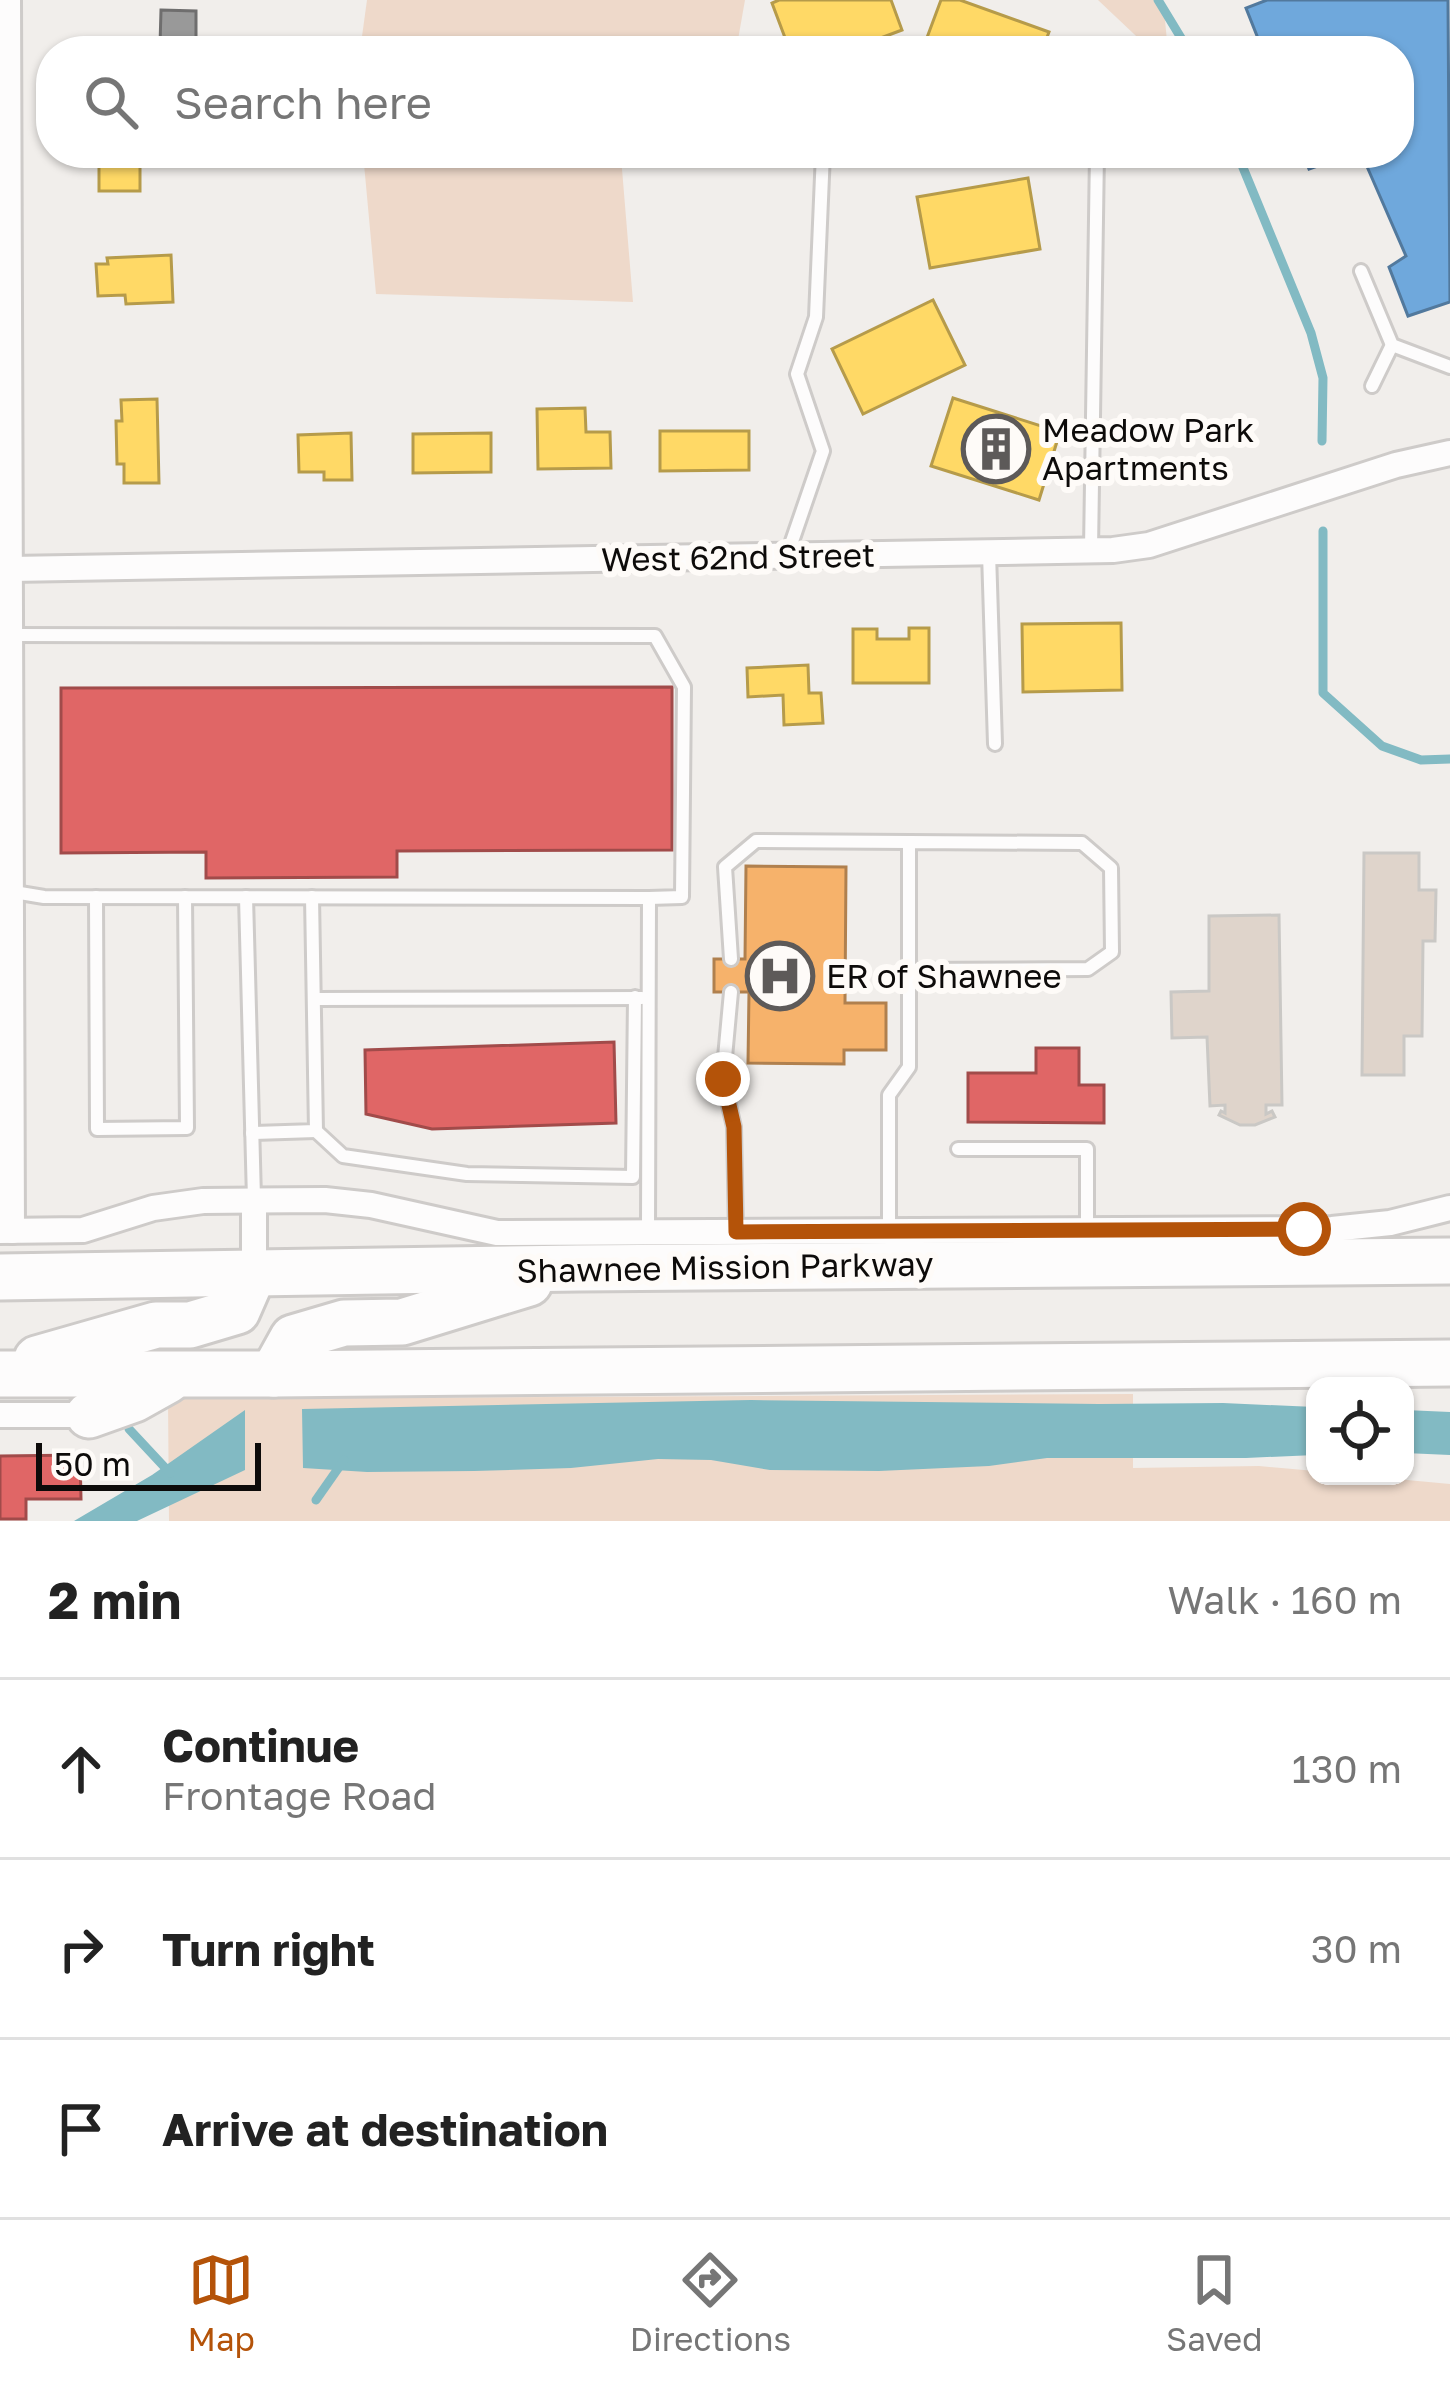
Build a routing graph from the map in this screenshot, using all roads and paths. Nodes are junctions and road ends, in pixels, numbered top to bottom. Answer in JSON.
{"nodes":[{"id":1,"x":8,"y":0,"type":"edge"},
{"id":2,"x":822,"y":168,"type":"edge"},
{"id":3,"x":1097,"y":168,"type":"edge"},
{"id":4,"x":1361,"y":271,"type":"dead end"},
{"id":5,"x":1392,"y":345,"type":"junction"},
{"id":6,"x":1450,"y":367,"type":"edge"},
{"id":7,"x":1372,"y":386,"type":"dead end"},
{"id":8,"x":5,"y":449,"type":"edge"},
{"id":9,"x":1450,"y":453,"type":"edge"},
{"id":10,"x":1091,"y":550,"type":"junction"},
{"id":11,"x":989,"y":552,"type":"junction"},
{"id":12,"x":787,"y":556,"type":"junction"},
{"id":13,"x":11,"y":569,"type":"junction"},
{"id":14,"x":6,"y":635,"type":"edge"},
{"id":15,"x":6,"y":713,"type":"edge"},
{"id":16,"x":995,"y":743,"type":"dead end"},
{"id":17,"x":6,"y":813,"type":"edge"},
{"id":18,"x":909,"y":842,"type":"junction"},
{"id":19,"x":6,"y":891,"type":"edge"},
{"id":20,"x":96,"y":897,"type":"junction"},
{"id":21,"x":185,"y":897,"type":"junction"},
{"id":22,"x":246,"y":897,"type":"junction"},
{"id":23,"x":312,"y":897,"type":"junction"},
{"id":24,"x":650,"y":898,"type":"junction"},
{"id":25,"x":731,"y":959,"type":"dead end"},
{"id":26,"x":909,"y":970,"type":"junction"},
{"id":27,"x":6,"y":990,"type":"edge"},
{"id":28,"x":731,"y":992,"type":"dead end"},
{"id":29,"x":642,"y":998,"type":"junction"},
{"id":30,"x":314,"y":999,"type":"junction"},
{"id":31,"x":316,"y":1131,"type":"junction"},
{"id":32,"x":253,"y":1132,"type":"junction"},
{"id":33,"x":958,"y":1148,"type":"dead end"},
{"id":34,"x":254,"y":1200,"type":"junction"},
{"id":35,"x":1450,"y":1208,"type":"edge"},
{"id":36,"x":1087,"y":1230,"type":"junction"},
{"id":37,"x":6,"y":1231,"type":"edge"},
{"id":38,"x":889,"y":1231,"type":"junction"},
{"id":39,"x":648,"y":1232,"type":"junction"},
{"id":40,"x":736,"y":1232,"type":"junction"},
{"id":41,"x":1450,"y":1261,"type":"edge"},
{"id":42,"x":579,"y":1268,"type":"junction"},
{"id":43,"x":254,"y":1272,"type":"junction"},
{"id":44,"x":0,"y":1277,"type":"edge"},
{"id":45,"x":1450,"y":1363,"type":"edge"},
{"id":46,"x":0,"y":1372,"type":"edge"},
{"id":47,"x":273,"y":1374,"type":"junction"},
{"id":48,"x":177,"y":1375,"type":"junction"},
{"id":49,"x":0,"y":1415,"type":"edge"},
{"id":50,"x":89,"y":1415,"type":"joint"}],
"edges":[{"from":1,"to":8,"type":"street"},
{"from":2,"to":12,"type":"lane"},
{"from":3,"to":10,"type":"lane"},
{"from":4,"to":5,"type":"lane"},
{"from":5,"to":6,"type":"lane"},
{"from":5,"to":7,"type":"lane"},
{"from":8,"to":13,"type":"street"},
{"from":9,"to":10,"type":"street","name":"West 62nd Street"},
{"from":10,"to":11,"type":"street","name":"West 62nd Street"},
{"from":11,"to":12,"type":"street","name":"West 62nd Street"},
{"from":11,"to":16,"type":"lane"},
{"from":12,"to":13,"type":"street","name":"West 62nd Street"},
{"from":13,"to":14,"type":"street"},
{"from":14,"to":15,"type":"street"},
{"from":14,"to":24,"type":"lane"},
{"from":15,"to":17,"type":"street"},
{"from":17,"to":19,"type":"street"},
{"from":18,"to":25,"type":"lane"},
{"from":18,"to":26,"type":"lane"},
{"from":18,"to":26,"type":"lane"},
{"from":19,"to":20,"type":"lane"},
{"from":19,"to":27,"type":"street"},
{"from":20,"to":21,"type":"lane"},
{"from":20,"to":21,"type":"lane"},
{"from":21,"to":22,"type":"lane"},
{"from":22,"to":23,"type":"lane"},
{"from":22,"to":32,"type":"lane"},
{"from":23,"to":24,"type":"lane"},
{"from":23,"to":30,"type":"lane"},
{"from":24,"to":29,"type":"lane"},
{"from":26,"to":38,"type":"lane"},
{"from":27,"to":37,"type":"street"},
{"from":28,"to":40,"type":"lane"},
{"from":29,"to":30,"type":"lane"},
{"from":29,"to":31,"type":"lane"},
{"from":29,"to":39,"type":"lane"},
{"from":30,"to":31,"type":"lane"},
{"from":31,"to":32,"type":"lane"},
{"from":32,"to":34,"type":"lane"},
{"from":33,"to":36,"type":"lane"},
{"from":34,"to":37,"type":"street"},
{"from":34,"to":39,"type":"street"},
{"from":34,"to":43,"type":"street"},
{"from":35,"to":36,"type":"street"},
{"from":36,"to":38,"type":"street"},
{"from":38,"to":40,"type":"street"},
{"from":39,"to":40,"type":"street"},
{"from":41,"to":42,"type":"highway","name":"Shawnee Mission Parkway"},
{"from":42,"to":43,"type":"highway","name":"Shawnee Mission Parkway"},
{"from":42,"to":47,"type":"highway"},
{"from":43,"to":44,"type":"highway","name":"Shawnee Mission Parkway"},
{"from":43,"to":46,"type":"highway"},
{"from":45,"to":47,"type":"highway"},
{"from":46,"to":48,"type":"highway"},
{"from":47,"to":48,"type":"highway"},
{"from":48,"to":50,"type":"highway"},
{"from":49,"to":50,"type":"street"}]}
